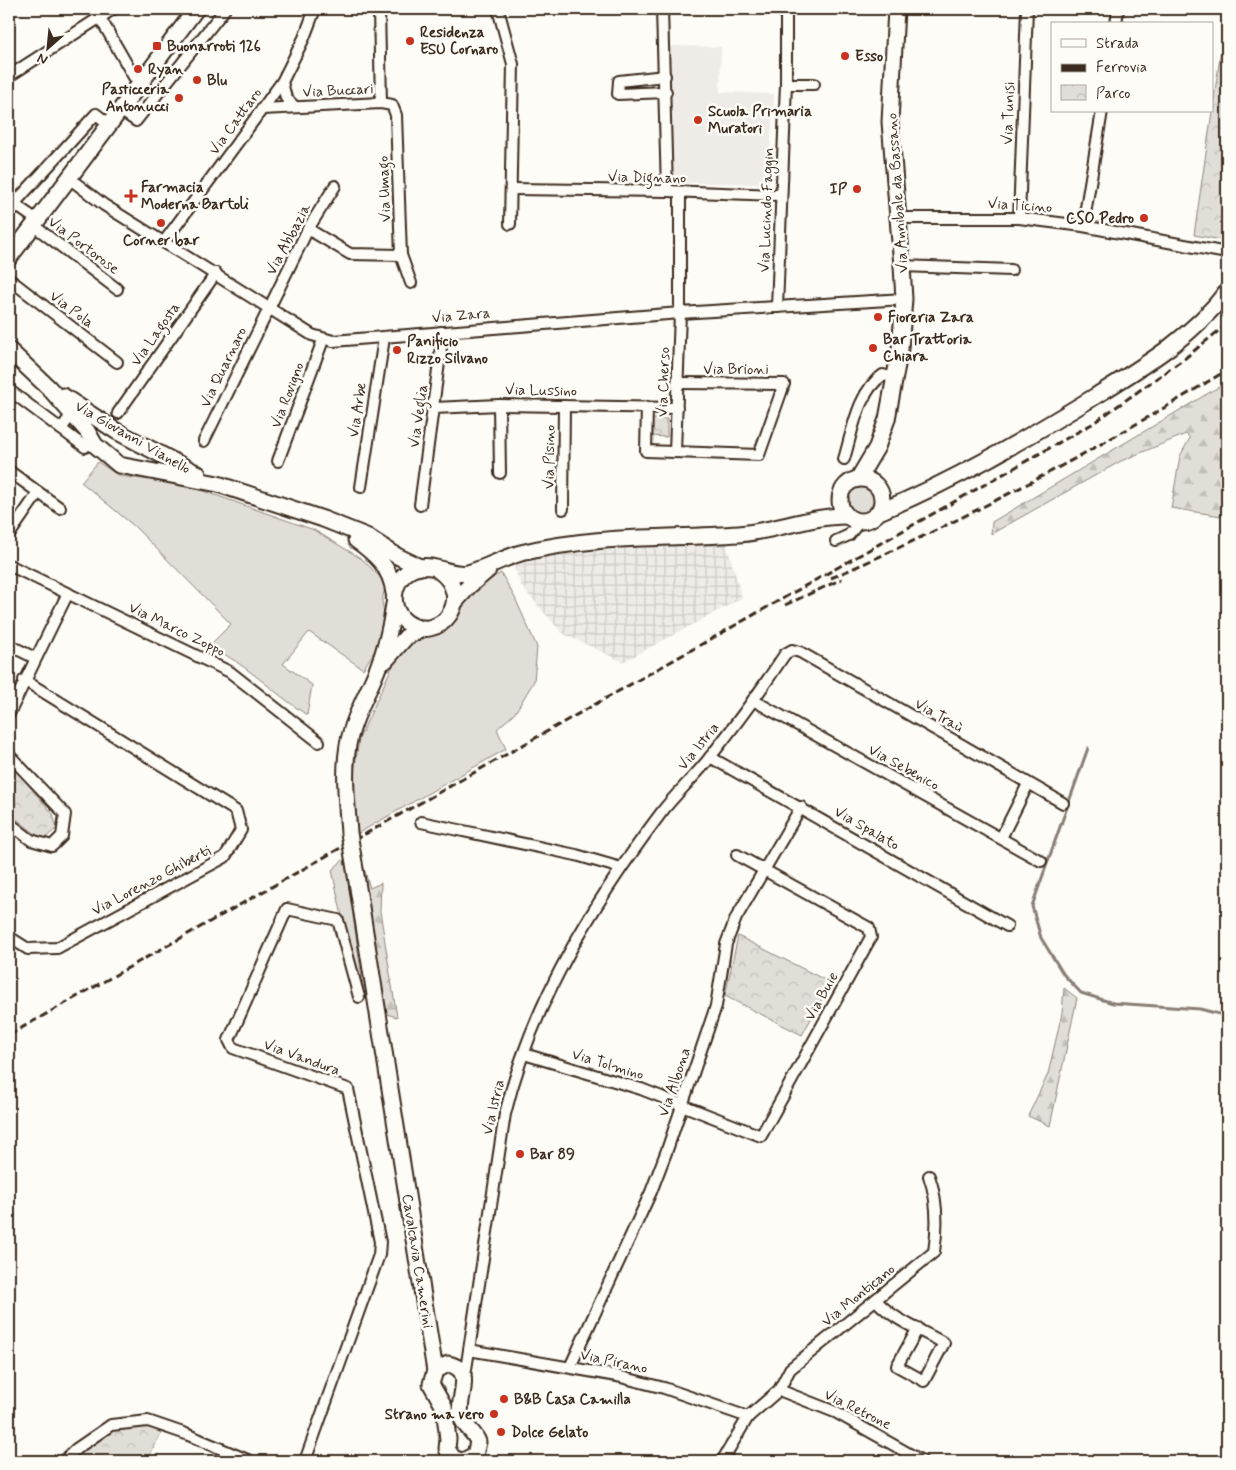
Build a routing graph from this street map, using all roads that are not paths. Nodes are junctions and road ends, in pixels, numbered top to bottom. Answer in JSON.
{"nodes":[{"id":1,"x":113,"y":9,"type":"edge"},
{"id":2,"x":196,"y":9,"type":"edge"},
{"id":3,"x":225,"y":9,"type":"edge"},
{"id":4,"x":315,"y":9,"type":"edge"},
{"id":5,"x":380,"y":9,"type":"edge"},
{"id":6,"x":498,"y":9,"type":"edge"},
{"id":7,"x":662,"y":9,"type":"edge"},
{"id":8,"x":786,"y":9,"type":"edge"},
{"id":9,"x":896,"y":9,"type":"edge"},
{"id":10,"x":1027,"y":9,"type":"edge"},
{"id":11,"x":1118,"y":9,"type":"edge"},
{"id":12,"x":97,"y":13,"type":"edge"},
{"id":13,"x":1116,"y":22,"type":"edge"},
{"id":14,"x":9,"y":76,"type":"edge"},
{"id":15,"x":665,"y":76,"type":"junction"},
{"id":16,"x":141,"y":82,"type":"junction"},
{"id":17,"x":282,"y":82,"type":"junction"},
{"id":18,"x":786,"y":84,"type":"junction"},
{"id":19,"x":814,"y":84,"type":"dead end"},
{"id":20,"x":666,"y":92,"type":"junction"},
{"id":21,"x":381,"y":103,"type":"junction"},
{"id":22,"x":295,"y":107,"type":"junction"},
{"id":23,"x":262,"y":109,"type":"junction"},
{"id":24,"x":120,"y":110,"type":"junction"},
{"id":25,"x":1102,"y":112,"type":"edge"},
{"id":26,"x":109,"y":124,"type":"junction"},
{"id":27,"x":69,"y":178,"type":"junction"},
{"id":28,"x":335,"y":186,"type":"dead end"},
{"id":29,"x":512,"y":189,"type":"junction"},
{"id":30,"x":667,"y":191,"type":"junction"},
{"id":31,"x":680,"y":192,"type":"junction"},
{"id":32,"x":780,"y":195,"type":"junction"},
{"id":33,"x":899,"y":218,"type":"junction"},
{"id":34,"x":1019,"y":218,"type":"junction"},
{"id":35,"x":35,"y":223,"type":"junction"},
{"id":36,"x":510,"y":224,"type":"dead end"},
{"id":37,"x":1083,"y":226,"type":"junction"},
{"id":38,"x":308,"y":229,"type":"junction"},
{"id":39,"x":164,"y":242,"type":"junction"},
{"id":40,"x":1227,"y":253,"type":"edge"},
{"id":41,"x":401,"y":255,"type":"junction"},
{"id":42,"x":9,"y":258,"type":"edge"},
{"id":43,"x":902,"y":266,"type":"junction"},
{"id":44,"x":1011,"y":270,"type":"dead end"},
{"id":45,"x":216,"y":273,"type":"junction"},
{"id":46,"x":9,"y":279,"type":"edge"},
{"id":47,"x":411,"y":283,"type":"dead end"},
{"id":48,"x":118,"y":289,"type":"dead end"},
{"id":49,"x":1227,"y":290,"type":"edge"},
{"id":50,"x":904,"y":299,"type":"junction"},
{"id":51,"x":269,"y":307,"type":"junction"},
{"id":52,"x":777,"y":307,"type":"junction"},
{"id":53,"x":680,"y":313,"type":"junction"},
{"id":54,"x":441,"y":332,"type":"junction"},
{"id":55,"x":384,"y":338,"type":"junction"},
{"id":56,"x":323,"y":340,"type":"junction"},
{"id":57,"x":9,"y":350,"type":"edge"},
{"id":58,"x":117,"y":362,"type":"dead end"},
{"id":59,"x":896,"y":378,"type":"junction"},
{"id":60,"x":677,"y":383,"type":"junction"},
{"id":61,"x":49,"y":388,"type":"junction"},
{"id":62,"x":9,"y":390,"type":"edge"},
{"id":63,"x":499,"y":405,"type":"junction"},
{"id":64,"x":564,"y":406,"type":"junction"},
{"id":65,"x":647,"y":407,"type":"junction"},
{"id":66,"x":434,"y":408,"type":"junction"},
{"id":67,"x":676,"y":408,"type":"junction"},
{"id":68,"x":118,"y":413,"type":"dead end"},
{"id":69,"x":72,"y":414,"type":"junction"},
{"id":70,"x":61,"y":429,"type":"junction"},
{"id":71,"x":204,"y":441,"type":"dead end"},
{"id":72,"x":85,"y":447,"type":"dead end"},
{"id":73,"x":877,"y":447,"type":"junction"},
{"id":74,"x":675,"y":452,"type":"junction"},
{"id":75,"x":844,"y":460,"type":"dead end"},
{"id":76,"x":278,"y":461,"type":"dead end"},
{"id":77,"x":9,"y":471,"type":"edge"},
{"id":78,"x":500,"y":473,"type":"dead end"},
{"id":79,"x":858,"y":479,"type":"junction"},
{"id":80,"x":218,"y":484,"type":"junction"},
{"id":81,"x":361,"y":487,"type":"dead end"},
{"id":82,"x":878,"y":487,"type":"junction"},
{"id":83,"x":38,"y":493,"type":"junction"},
{"id":84,"x":918,"y":494,"type":"junction"},
{"id":85,"x":840,"y":497,"type":"junction"},
{"id":86,"x":420,"y":505,"type":"dead end"},
{"id":87,"x":60,"y":508,"type":"dead end"},
{"id":88,"x":563,"y":509,"type":"dead end"},
{"id":89,"x":879,"y":512,"type":"junction"},
{"id":90,"x":323,"y":519,"type":"junction"},
{"id":91,"x":853,"y":519,"type":"junction"},
{"id":92,"x":810,"y":520,"type":"junction"},
{"id":93,"x":9,"y":535,"type":"edge"},
{"id":94,"x":836,"y":541,"type":"dead end"},
{"id":95,"x":9,"y":565,"type":"edge"},
{"id":96,"x":493,"y":565,"type":"junction"},
{"id":97,"x":420,"y":567,"type":"junction"},
{"id":98,"x":438,"y":570,"type":"junction"},
{"id":99,"x":68,"y":593,"type":"junction"},
{"id":100,"x":394,"y":598,"type":"junction"},
{"id":101,"x":455,"y":602,"type":"junction"},
{"id":102,"x":424,"y":628,"type":"junction"},
{"id":103,"x":9,"y":645,"type":"edge"},
{"id":104,"x":800,"y":652,"type":"joint"},
{"id":105,"x":36,"y":658,"type":"junction"},
{"id":106,"x":376,"y":672,"type":"junction"},
{"id":107,"x":24,"y":680,"type":"junction"},
{"id":108,"x":753,"y":700,"type":"junction"},
{"id":109,"x":9,"y":714,"type":"edge"},
{"id":110,"x":319,"y":742,"type":"dead end"},
{"id":111,"x":9,"y":755,"type":"edge"},
{"id":112,"x":710,"y":757,"type":"junction"},
{"id":113,"x":1028,"y":784,"type":"junction"},
{"id":114,"x":1063,"y":804,"type":"dead end"},
{"id":115,"x":801,"y":807,"type":"junction"},
{"id":116,"x":421,"y":822,"type":"dead end"},
{"id":117,"x":9,"y":823,"type":"edge"},
{"id":118,"x":1000,"y":838,"type":"junction"},
{"id":119,"x":737,"y":855,"type":"dead end"},
{"id":120,"x":1041,"y":861,"type":"dead end"},
{"id":121,"x":621,"y":868,"type":"junction"},
{"id":122,"x":766,"y":870,"type":"junction"},
{"id":123,"x":1007,"y":926,"type":"dead end"},
{"id":124,"x":9,"y":937,"type":"edge"},
{"id":125,"x":359,"y":997,"type":"dead end"},
{"id":126,"x":524,"y":1054,"type":"junction"},
{"id":127,"x":682,"y":1106,"type":"junction"},
{"id":128,"x":929,"y":1176,"type":"dead end"},
{"id":129,"x":876,"y":1300,"type":"junction"},
{"id":130,"x":918,"y":1328,"type":"junction"},
{"id":131,"x":469,"y":1350,"type":"junction"},
{"id":132,"x":570,"y":1367,"type":"junction"},
{"id":133,"x":435,"y":1370,"type":"junction"},
{"id":134,"x":465,"y":1376,"type":"junction"},
{"id":135,"x":779,"y":1390,"type":"junction"},
{"id":136,"x":460,"y":1394,"type":"junction"},
{"id":137,"x":439,"y":1396,"type":"junction"},
{"id":138,"x":748,"y":1417,"type":"junction"},
{"id":139,"x":469,"y":1431,"type":"junction"},
{"id":140,"x":448,"y":1438,"type":"junction"},
{"id":141,"x":464,"y":1460,"type":"edge"},
{"id":142,"x":64,"y":1461,"type":"edge"},
{"id":143,"x":250,"y":1461,"type":"edge"},
{"id":144,"x":305,"y":1461,"type":"edge"},
{"id":145,"x":722,"y":1461,"type":"edge"},
{"id":146,"x":922,"y":1461,"type":"edge"}],
"edges":[{"from":1,"to":12,"type":"street"},
{"from":2,"to":16,"type":"main road"},
{"from":3,"to":24,"type":"street"},
{"from":4,"to":17,"type":"street","name":"Via Cattaro"},
{"from":5,"to":21,"type":"street"},
{"from":6,"to":29,"type":"street"},
{"from":7,"to":15,"type":"street"},
{"from":8,"to":18,"type":"street","name":"Via Lucindo Faggin"},
{"from":9,"to":33,"type":"main road","name":"Via Annibale da Bassano"},
{"from":10,"to":34,"type":"street","name":"Via Tunisi"},
{"from":11,"to":13,"type":"street"},
{"from":12,"to":14,"type":"street"},
{"from":12,"to":16,"type":"street"},
{"from":15,"to":20,"type":"street"},
{"from":15,"to":20,"type":"street"},
{"from":16,"to":24,"type":"main road"},
{"from":17,"to":22,"type":"street","name":"Via Buccari"},
{"from":17,"to":23,"type":"street","name":"Via Cattaro"},
{"from":18,"to":19,"type":"street"},
{"from":18,"to":32,"type":"street","name":"Via Lucindo Faggin"},
{"from":20,"to":30,"type":"street"},
{"from":21,"to":22,"type":"street","name":"Via Buccari"},
{"from":21,"to":41,"type":"street","name":"Via Umago"},
{"from":22,"to":23,"type":"street","name":"Via Buccari"},
{"from":23,"to":39,"type":"street","name":"Via Cattaro"},
{"from":24,"to":26,"type":"main road"},
{"from":25,"to":37,"type":"street"},
{"from":26,"to":27,"type":"main road"},
{"from":26,"to":35,"type":"street","name":"Via Portorose"},
{"from":27,"to":35,"type":"main road"},
{"from":27,"to":39,"type":"street"},
{"from":28,"to":38,"type":"street","name":"Via Abbazia"},
{"from":29,"to":30,"type":"street","name":"Via Dignano"},
{"from":29,"to":36,"type":"street"},
{"from":30,"to":31,"type":"street","name":"Via Dignano"},
{"from":31,"to":32,"type":"street","name":"Via Dignano"},
{"from":31,"to":53,"type":"street","name":"Via Cherso"},
{"from":32,"to":52,"type":"street","name":"Via Lucindo Faggin"},
{"from":33,"to":34,"type":"street","name":"Via Ticino"},
{"from":33,"to":43,"type":"main road","name":"Via Annibale da Bassano"},
{"from":34,"to":37,"type":"street","name":"Via Ticino"},
{"from":35,"to":42,"type":"main road"},
{"from":35,"to":48,"type":"street","name":"Via Portorose"},
{"from":37,"to":40,"type":"street","name":"Via Ticino"},
{"from":38,"to":41,"type":"street"},
{"from":38,"to":51,"type":"street","name":"Via Abbazia"},
{"from":39,"to":45,"type":"street"},
{"from":41,"to":47,"type":"street","name":"Via Umago"},
{"from":43,"to":44,"type":"street"},
{"from":43,"to":50,"type":"main road","name":"Via Annibale da Bassano"},
{"from":45,"to":51,"type":"street"},
{"from":45,"to":68,"type":"street","name":"Via Lagosta"},
{"from":46,"to":58,"type":"street","name":"Via Pola"},
{"from":49,"to":84,"type":"main road"},
{"from":50,"to":52,"type":"street","name":"Via Zara"},
{"from":50,"to":59,"type":"main road","name":"Via Annibale da Bassano"},
{"from":51,"to":56,"type":"street"},
{"from":51,"to":71,"type":"street","name":"Via Quarnaro"},
{"from":52,"to":53,"type":"street","name":"Via Zara"},
{"from":53,"to":54,"type":"street","name":"Via Zara"},
{"from":53,"to":60,"type":"street","name":"Via Cherso"},
{"from":54,"to":55,"type":"street","name":"Via Zara"},
{"from":54,"to":66,"type":"street","name":"Via Veglia"},
{"from":55,"to":56,"type":"street","name":"Via Zara"},
{"from":55,"to":81,"type":"street","name":"Via Arbe"},
{"from":56,"to":76,"type":"street","name":"Via Rovigno"},
{"from":57,"to":61,"type":"main road","name":"Via Giovanni Vianello"},
{"from":59,"to":73,"type":"main road","name":"Via Annibale da Bassano"},
{"from":59,"to":75,"type":"street"},
{"from":60,"to":67,"type":"street","name":"Via Cherso"},
{"from":60,"to":74,"type":"street","name":"Via Brioni"},
{"from":61,"to":69,"type":"main road","name":"Via Giovanni Vianello"},
{"from":61,"to":80,"type":"main road","name":"Via Giovanni Vianello"},
{"from":62,"to":70,"type":"street"},
{"from":63,"to":64,"type":"street","name":"Via Lussino"},
{"from":63,"to":66,"type":"street","name":"Via Lussino"},
{"from":63,"to":78,"type":"street"},
{"from":64,"to":65,"type":"street","name":"Via Lussino"},
{"from":64,"to":88,"type":"street","name":"Via Pisino"},
{"from":65,"to":67,"type":"street","name":"Via Lussino"},
{"from":65,"to":74,"type":"street"},
{"from":66,"to":86,"type":"street","name":"Via Veglia"},
{"from":67,"to":74,"type":"street","name":"Via Cherso"},
{"from":69,"to":70,"type":"street"},
{"from":69,"to":80,"type":"main road","name":"Via Giovanni Vianello"},
{"from":70,"to":72,"type":"street"},
{"from":73,"to":79,"type":"main road","name":"Via Annibale da Bassano"},
{"from":73,"to":82,"type":"main road","name":"Via Annibale da Bassano"},
{"from":77,"to":83,"type":"street"},
{"from":79,"to":82,"type":"main road"},
{"from":79,"to":85,"type":"main road","name":"Via Annibale da Bassano"},
{"from":80,"to":90,"type":"main road","name":"Via Giovanni Vianello"},
{"from":82,"to":84,"type":"main road"},
{"from":82,"to":89,"type":"main road","name":"Via Annibale da Bassano"},
{"from":83,"to":87,"type":"street"},
{"from":83,"to":93,"type":"street"},
{"from":84,"to":89,"type":"main road"},
{"from":85,"to":91,"type":"main road"},
{"from":85,"to":92,"type":"main road","name":"Via Annibale da Bassano"},
{"from":89,"to":91,"type":"main road"},
{"from":90,"to":97,"type":"main road","name":"Via Giovanni Vianello"},
{"from":90,"to":100,"type":"main road","name":"Via Giovanni Vianello"},
{"from":91,"to":92,"type":"main road"},
{"from":91,"to":94,"type":"street"},
{"from":92,"to":96,"type":"main road"},
{"from":95,"to":99,"type":"street","name":"Via Marco Zoppo"},
{"from":96,"to":98,"type":"main road"},
{"from":96,"to":101,"type":"main road"},
{"from":97,"to":98,"type":"main road"},
{"from":97,"to":100,"type":"main road"},
{"from":98,"to":101,"type":"main road"},
{"from":99,"to":105,"type":"street"},
{"from":99,"to":110,"type":"street","name":"Via Marco Zoppo"},
{"from":100,"to":102,"type":"main road"},
{"from":100,"to":106,"type":"main road"},
{"from":101,"to":102,"type":"main road"},
{"from":102,"to":106,"type":"main road"},
{"from":103,"to":105,"type":"street"},
{"from":104,"to":108,"type":"street","name":"Via Istria"},
{"from":104,"to":113,"type":"street","name":"Via Traù"},
{"from":105,"to":107,"type":"street"},
{"from":106,"to":133,"type":"main road","name":"Cavalcavia Camerini","bridge":true},
{"from":107,"to":109,"type":"street"},
{"from":107,"to":124,"type":"street","name":"Via Lorenzo Ghiberti"},
{"from":108,"to":112,"type":"street","name":"Via Istria"},
{"from":108,"to":118,"type":"street","name":"Via Sebenico"},
{"from":111,"to":117,"type":"street"},
{"from":112,"to":115,"type":"street","name":"Via Spalato"},
{"from":112,"to":121,"type":"street","name":"Via Istria"},
{"from":113,"to":114,"type":"street","name":"Via Traù"},
{"from":113,"to":118,"type":"street"},
{"from":115,"to":122,"type":"street","name":"Via Albona"},
{"from":115,"to":123,"type":"street","name":"Via Spalato"},
{"from":116,"to":121,"type":"street"},
{"from":118,"to":120,"type":"street","name":"Via Sebenico"},
{"from":119,"to":122,"type":"street","name":"Via Buie"},
{"from":121,"to":126,"type":"street","name":"Via Istria"},
{"from":122,"to":127,"type":"street","name":"Via Albona"},
{"from":122,"to":127,"type":"street","name":"Via Buie"},
{"from":125,"to":144,"type":"street","name":"Via Vandura"},
{"from":126,"to":127,"type":"street","name":"Via Tolmino"},
{"from":126,"to":131,"type":"street","name":"Via Istria"},
{"from":127,"to":132,"type":"street","name":"Via Albona"},
{"from":128,"to":129,"type":"street","name":"Via Monticano"},
{"from":129,"to":130,"type":"street"},
{"from":129,"to":135,"type":"street","name":"Via Monticano"},
{"from":130,"to":130,"type":"street"},
{"from":131,"to":132,"type":"street","name":"Via Pirano"},
{"from":131,"to":134,"type":"street","name":"Via Istria"},
{"from":132,"to":138,"type":"street","name":"Via Pirano"},
{"from":133,"to":134,"type":"main road"},
{"from":133,"to":137,"type":"main road"},
{"from":134,"to":136,"type":"main road"},
{"from":135,"to":138,"type":"street","name":"Via Monticano"},
{"from":135,"to":146,"type":"street","name":"Via Retrone"},
{"from":136,"to":137,"type":"main road"},
{"from":136,"to":139,"type":"main road"},
{"from":137,"to":140,"type":"main road"},
{"from":138,"to":145,"type":"street","name":"Via Monticano"},
{"from":139,"to":140,"type":"main road"},
{"from":139,"to":141,"type":"main road"},
{"from":140,"to":141,"type":"main road"},
{"from":142,"to":143,"type":"street"}]}
